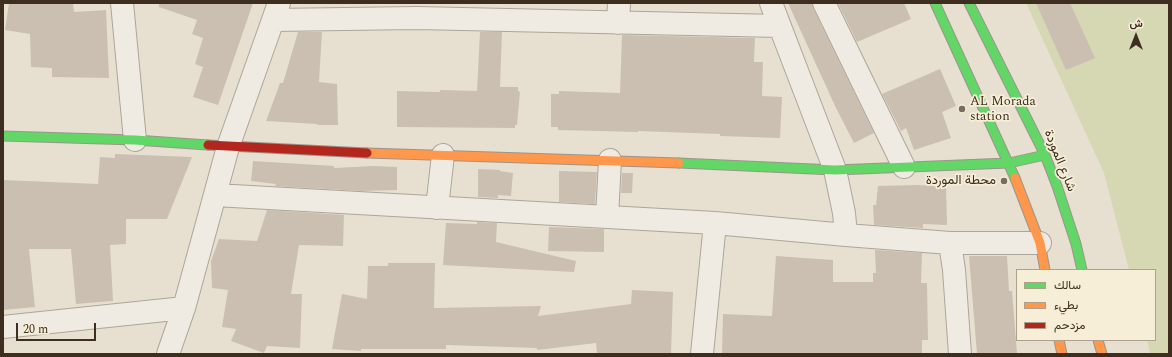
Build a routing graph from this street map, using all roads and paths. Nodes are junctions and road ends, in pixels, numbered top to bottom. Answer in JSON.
{"nodes":[{"id":1,"x":122,"y":3,"type":"edge"},
{"id":2,"x":771,"y":3,"type":"edge"},
{"id":3,"x":824,"y":3,"type":"edge"},
{"id":4,"x":935,"y":3,"type":"edge"},
{"id":5,"x":969,"y":3,"type":"edge"},
{"id":6,"x":418,"y":11,"type":"edge"},
{"id":7,"x":276,"y":12,"type":"edge"},
{"id":8,"x":540,"y":12,"type":"edge"},
{"id":9,"x":618,"y":13,"type":"edge"},
{"id":10,"x":780,"y":26,"type":"junction"},
{"id":11,"x":3,"y":136,"type":"edge"},
{"id":12,"x":135,"y":140,"type":"junction"},
{"id":13,"x":228,"y":147,"type":"junction"},
{"id":14,"x":443,"y":155,"type":"junction"},
{"id":15,"x":1045,"y":155,"type":"junction"},
{"id":16,"x":610,"y":160,"type":"junction"},
{"id":17,"x":1009,"y":163,"type":"junction"},
{"id":18,"x":904,"y":167,"type":"junction"},
{"id":19,"x":835,"y":170,"type":"junction"},
{"id":20,"x":215,"y":195,"type":"junction"},
{"id":21,"x":437,"y":208,"type":"junction"},
{"id":22,"x":608,"y":217,"type":"junction"},
{"id":23,"x":715,"y":223,"type":"junction"},
{"id":24,"x":846,"y":235,"type":"junction"},
{"id":25,"x":950,"y":243,"type":"junction"},
{"id":26,"x":1040,"y":243,"type":"junction"},
{"id":27,"x":1046,"y":269,"type":"edge"},
{"id":28,"x":1082,"y":269,"type":"edge"},
{"id":29,"x":184,"y":308,"type":"junction"},
{"id":30,"x":3,"y":327,"type":"edge"},
{"id":31,"x":1059,"y":341,"type":"edge"},
{"id":32,"x":1098,"y":341,"type":"edge"},
{"id":33,"x":169,"y":354,"type":"edge"},
{"id":34,"x":702,"y":354,"type":"edge"},
{"id":35,"x":960,"y":354,"type":"edge"},
{"id":36,"x":1062,"y":354,"type":"edge"},
{"id":37,"x":1102,"y":354,"type":"edge"}],
"edges":[{"from":1,"to":12,"type":"street"},
{"from":2,"to":10,"type":"street"},
{"from":3,"to":18,"type":"street"},
{"from":4,"to":17,"type":"street"},
{"from":5,"to":15,"type":"street","name":"شارع الموردة"},
{"from":6,"to":7,"type":"street"},
{"from":6,"to":8,"type":"street"},
{"from":7,"to":13,"type":"street"},
{"from":8,"to":9,"type":"street"},
{"from":9,"to":10,"type":"street"},
{"from":10,"to":19,"type":"street"},
{"from":11,"to":12,"type":"street"},
{"from":12,"to":13,"type":"street"},
{"from":13,"to":14,"type":"street"},
{"from":13,"to":20,"type":"street"},
{"from":14,"to":16,"type":"street"},
{"from":14,"to":21,"type":"street"},
{"from":15,"to":17,"type":"street"},
{"from":15,"to":28,"type":"street","name":"شارع الموردة"},
{"from":16,"to":19,"type":"street"},
{"from":16,"to":22,"type":"street"},
{"from":17,"to":18,"type":"street"},
{"from":17,"to":26,"type":"street"},
{"from":18,"to":19,"type":"street"},
{"from":19,"to":24,"type":"street"},
{"from":20,"to":21,"type":"street"},
{"from":20,"to":29,"type":"street"},
{"from":21,"to":22,"type":"street"},
{"from":22,"to":23,"type":"street"},
{"from":23,"to":24,"type":"street"},
{"from":23,"to":34,"type":"street"},
{"from":24,"to":25,"type":"street"},
{"from":25,"to":26,"type":"street"},
{"from":25,"to":35,"type":"street"},
{"from":26,"to":27,"type":"street"},
{"from":29,"to":30,"type":"street"},
{"from":29,"to":33,"type":"street"},
{"from":31,"to":36,"type":"street"},
{"from":32,"to":37,"type":"street"}]}
